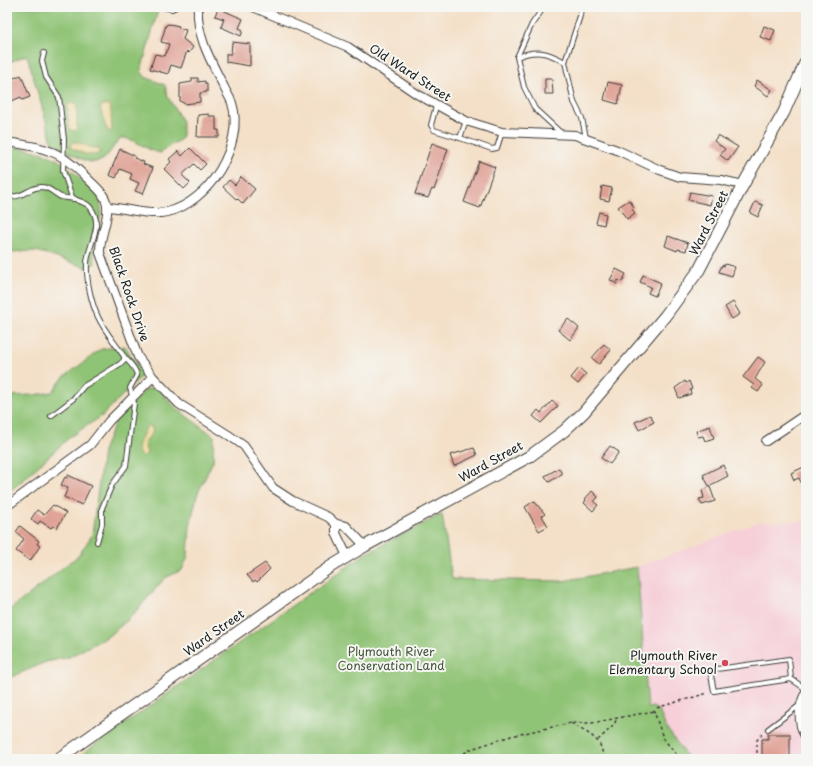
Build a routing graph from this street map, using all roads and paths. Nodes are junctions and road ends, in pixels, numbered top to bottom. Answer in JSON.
{"nodes":[{"id":1,"x":163,"y":7,"type":"edge"},
{"id":2,"x":176,"y":7,"type":"edge"},
{"id":3,"x":198,"y":7,"type":"edge"},
{"id":4,"x":253,"y":7,"type":"edge"},
{"id":5,"x":544,"y":7,"type":"edge"},
{"id":6,"x":581,"y":7,"type":"edge"},
{"id":7,"x":44,"y":53,"type":"dead end"},
{"id":8,"x":517,"y":57,"type":"junction"},
{"id":9,"x":806,"y":61,"type":"edge"},
{"id":10,"x":565,"y":62,"type":"junction"},
{"id":11,"x":436,"y":106,"type":"junction"},
{"id":12,"x":466,"y":122,"type":"junction"},
{"id":13,"x":502,"y":132,"type":"junction"},
{"id":14,"x":561,"y":133,"type":"junction"},
{"id":15,"x":460,"y":138,"type":"junction"},
{"id":16,"x":586,"y":138,"type":"junction"},
{"id":17,"x":7,"y":142,"type":"edge"},
{"id":18,"x":63,"y":156,"type":"junction"},
{"id":19,"x":743,"y":185,"type":"junction"},
{"id":20,"x":7,"y":196,"type":"edge"},
{"id":21,"x":76,"y":200,"type":"junction"},
{"id":22,"x":107,"y":207,"type":"junction"},
{"id":23,"x":124,"y":356,"type":"junction"},
{"id":24,"x":153,"y":377,"type":"junction"},
{"id":25,"x":132,"y":397,"type":"junction"},
{"id":26,"x":806,"y":414,"type":"edge"},
{"id":27,"x":51,"y":416,"type":"dead end"},
{"id":28,"x":766,"y":441,"type":"dead end"},
{"id":29,"x":7,"y":506,"type":"edge"},
{"id":30,"x":336,"y":524,"type":"junction"},
{"id":31,"x":96,"y":542,"type":"dead end"},
{"id":32,"x":365,"y":546,"type":"junction"},
{"id":33,"x":347,"y":556,"type":"junction"},
{"id":34,"x":792,"y":679,"type":"junction"},
{"id":35,"x":806,"y":690,"type":"edge"},
{"id":36,"x":714,"y":691,"type":"junction"},
{"id":37,"x":800,"y":704,"type":"junction"},
{"id":38,"x":654,"y":711,"type":"junction"},
{"id":39,"x":617,"y":718,"type":"junction"},
{"id":40,"x":571,"y":723,"type":"junction"},
{"id":41,"x":768,"y":729,"type":"joint"},
{"id":42,"x":806,"y":738,"type":"edge"},
{"id":43,"x":598,"y":740,"type":"junction"},
{"id":44,"x":58,"y":759,"type":"edge"},
{"id":45,"x":441,"y":759,"type":"edge"},
{"id":46,"x":603,"y":759,"type":"edge"},
{"id":47,"x":680,"y":759,"type":"edge"},
{"id":48,"x":757,"y":759,"type":"edge"}],
"edges":[{"from":1,"to":2,"type":"lane"},
{"from":3,"to":22,"type":"street"},
{"from":4,"to":11,"type":"street","name":"Old Ward Street"},
{"from":5,"to":8,"type":"lane"},
{"from":6,"to":10,"type":"lane"},
{"from":7,"to":18,"type":"lane"},
{"from":8,"to":10,"type":"lane"},
{"from":8,"to":14,"type":"lane"},
{"from":9,"to":19,"type":"street","name":"Ward Street"},
{"from":10,"to":16,"type":"lane"},
{"from":11,"to":12,"type":"street","name":"Old Ward Street"},
{"from":11,"to":15,"type":"lane"},
{"from":12,"to":13,"type":"street","name":"Old Ward Street"},
{"from":12,"to":15,"type":"lane"},
{"from":13,"to":14,"type":"street","name":"Old Ward Street"},
{"from":13,"to":15,"type":"lane"},
{"from":14,"to":16,"type":"street","name":"Old Ward Street"},
{"from":16,"to":19,"type":"street","name":"Old Ward Street"},
{"from":17,"to":18,"type":"street"},
{"from":18,"to":21,"type":"lane"},
{"from":18,"to":22,"type":"street"},
{"from":19,"to":32,"type":"street","name":"Ward Street"},
{"from":20,"to":21,"type":"lane"},
{"from":21,"to":23,"type":"lane"},
{"from":22,"to":24,"type":"street","name":"Black Rock Drive"},
{"from":23,"to":25,"type":"lane"},
{"from":23,"to":27,"type":"lane"},
{"from":24,"to":25,"type":"street"},
{"from":24,"to":30,"type":"street","name":"Black Rock Drive"},
{"from":25,"to":29,"type":"street"},
{"from":25,"to":31,"type":"lane"},
{"from":26,"to":28,"type":"street"},
{"from":30,"to":32,"type":"street","name":"Black Rock Drive"},
{"from":30,"to":33,"type":"street"},
{"from":32,"to":33,"type":"street","name":"Ward Street"},
{"from":33,"to":44,"type":"street","name":"Ward Street"},
{"from":34,"to":35,"type":"lane"},
{"from":34,"to":36,"type":"lane"},
{"from":34,"to":36,"type":"lane"},
{"from":35,"to":37,"type":"street"},
{"from":36,"to":38,"type":"path"},
{"from":37,"to":41,"type":"lane"},
{"from":37,"to":42,"type":"street"},
{"from":38,"to":39,"type":"path"},
{"from":38,"to":47,"type":"path"},
{"from":39,"to":40,"type":"path"},
{"from":39,"to":43,"type":"path"},
{"from":40,"to":43,"type":"path"},
{"from":40,"to":45,"type":"path"},
{"from":41,"to":48,"type":"path"},
{"from":43,"to":46,"type":"path"}]}
